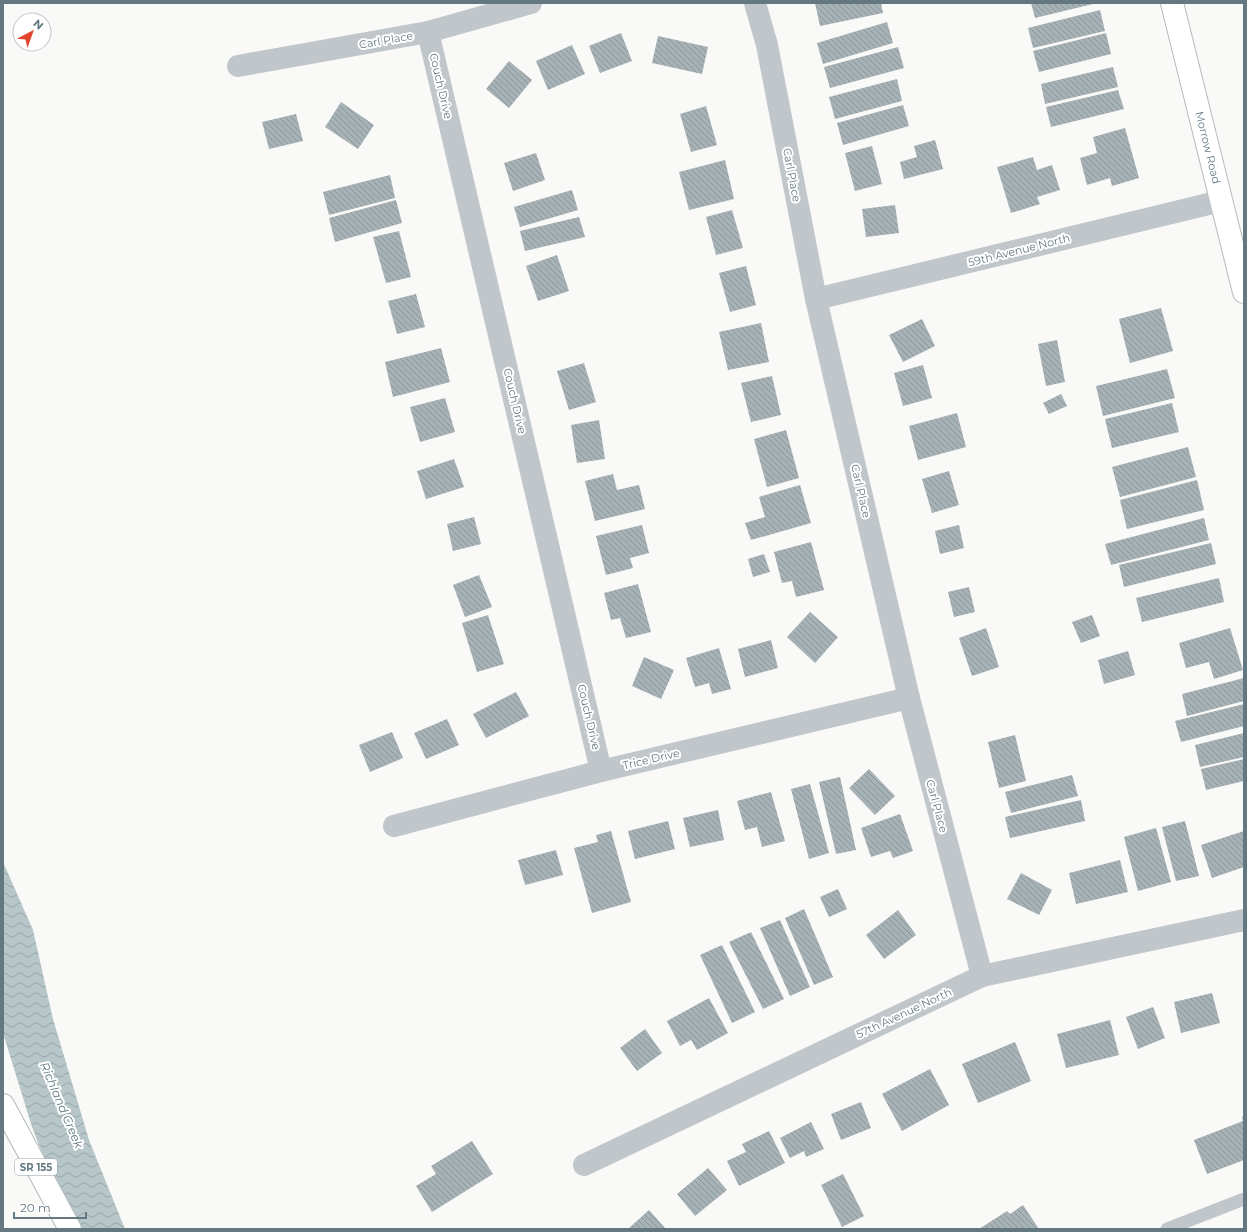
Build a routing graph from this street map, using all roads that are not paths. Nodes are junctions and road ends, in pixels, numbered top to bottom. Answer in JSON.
{"nodes":[{"id":1,"x":532,"y":3,"type":"edge"},
{"id":2,"x":754,"y":3,"type":"edge"},
{"id":3,"x":1172,"y":3,"type":"edge"},
{"id":4,"x":428,"y":32,"type":"junction"},
{"id":5,"x":238,"y":66,"type":"dead end"},
{"id":6,"x":1222,"y":201,"type":"junction"},
{"id":7,"x":1244,"y":292,"type":"edge"},
{"id":8,"x":816,"y":299,"type":"junction"},
{"id":9,"x":909,"y":698,"type":"junction"},
{"id":10,"x":601,"y":771,"type":"junction"},
{"id":11,"x":394,"y":826,"type":"dead end"},
{"id":12,"x":1244,"y":920,"type":"edge"},
{"id":13,"x":982,"y":976,"type":"junction"},
{"id":14,"x":3,"y":1105,"type":"edge"},
{"id":15,"x":584,"y":1164,"type":"dead end"},
{"id":16,"x":1244,"y":1199,"type":"edge"},
{"id":17,"x":70,"y":1229,"type":"edge"},
{"id":18,"x":1167,"y":1229,"type":"edge"}],
"edges":[{"from":1,"to":4,"type":"street","name":"Carl Place"},
{"from":2,"to":8,"type":"street","name":"Carl Place"},
{"from":3,"to":6,"type":"main road","name":"Morrow Road"},
{"from":4,"to":5,"type":"street","name":"Carl Place"},
{"from":4,"to":10,"type":"street","name":"Couch Drive"},
{"from":6,"to":7,"type":"main road","name":"Morrow Road"},
{"from":6,"to":8,"type":"street","name":"59th Avenue North"},
{"from":8,"to":9,"type":"street","name":"Carl Place"},
{"from":9,"to":10,"type":"street","name":"Trice Drive"},
{"from":9,"to":13,"type":"street","name":"Carl Place"},
{"from":10,"to":11,"type":"street","name":"Trice Drive"},
{"from":12,"to":13,"type":"street","name":"57th Avenue North"},
{"from":13,"to":15,"type":"street","name":"57th Avenue North"},
{"from":14,"to":17,"type":"main road","number":"SR 155"},
{"from":16,"to":18,"type":"lane"}]}
